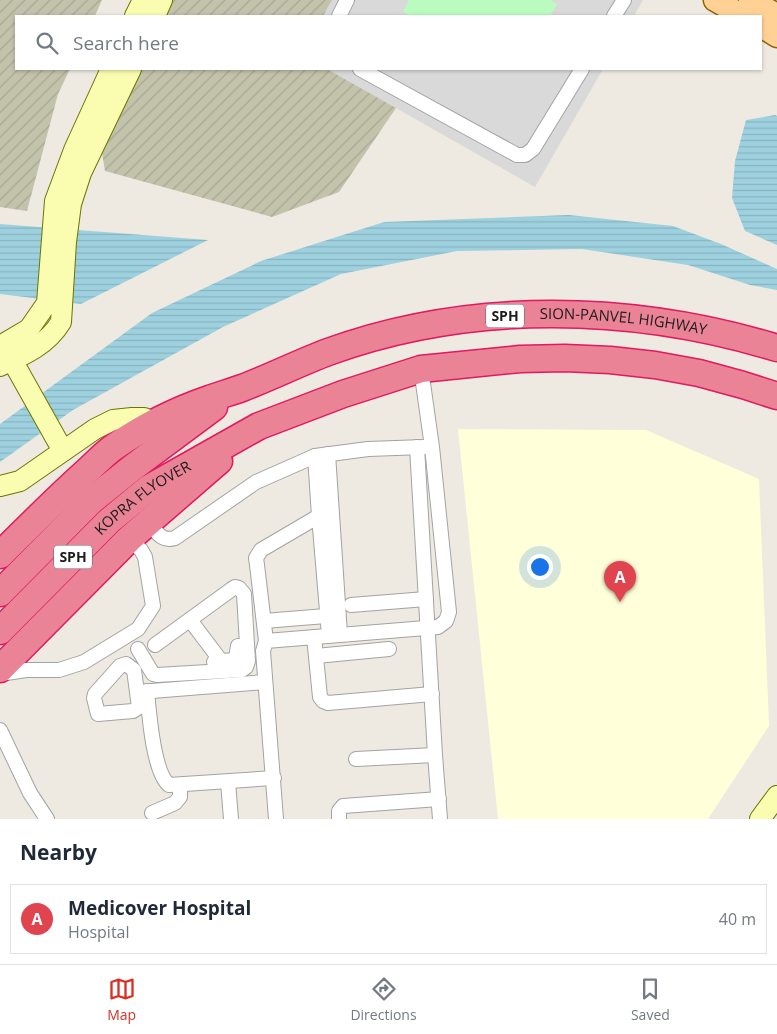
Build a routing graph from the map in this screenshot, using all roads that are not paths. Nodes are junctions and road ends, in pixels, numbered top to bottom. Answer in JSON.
{"nodes":[{"id":1,"x":143,"y":0,"type":"edge"},
{"id":2,"x":162,"y":0,"type":"edge"},
{"id":3,"x":347,"y":0,"type":"edge"},
{"id":4,"x":614,"y":0,"type":"edge"},
{"id":5,"x":624,"y":0,"type":"edge"},
{"id":6,"x":715,"y":0,"type":"edge"},
{"id":7,"x":750,"y":0,"type":"edge"},
{"id":8,"x":136,"y":15,"type":"edge"},
{"id":9,"x":155,"y":15,"type":"edge"},
{"id":10,"x":340,"y":15,"type":"edge"},
{"id":11,"x":606,"y":15,"type":"edge"},
{"id":12,"x":615,"y":15,"type":"edge"},
{"id":13,"x":741,"y":15,"type":"edge"},
{"id":14,"x":777,"y":15,"type":"edge"},
{"id":15,"x":762,"y":27,"type":"edge"},
{"id":16,"x":777,"y":36,"type":"edge"},
{"id":17,"x":111,"y":70,"type":"edge"},
{"id":18,"x":131,"y":70,"type":"edge"},
{"id":19,"x":362,"y":70,"type":"edge"},
{"id":20,"x":581,"y":70,"type":"edge"},
{"id":21,"x":63,"y":202,"type":"junction"},
{"id":22,"x":777,"y":348,"type":"edge"},
{"id":23,"x":8,"y":362,"type":"edge"},
{"id":24,"x":421,"y":369,"type":"junction"},
{"id":25,"x":240,"y":389,"type":"junction"},
{"id":26,"x":777,"y":396,"type":"edge"},
{"id":27,"x":156,"y":423,"type":"junction"},
{"id":28,"x":258,"y":426,"type":"junction"},
{"id":29,"x":417,"y":447,"type":"junction"},
{"id":30,"x":432,"y":447,"type":"junction"},
{"id":31,"x":63,"y":451,"type":"junction"},
{"id":32,"x":322,"y":455,"type":"junction"},
{"id":33,"x":0,"y":486,"type":"edge"},
{"id":34,"x":319,"y":516,"type":"junction"},
{"id":35,"x":139,"y":531,"type":"junction"},
{"id":36,"x":0,"y":555,"type":"edge"},
{"id":37,"x":0,"y":593,"type":"edge"},
{"id":38,"x":426,"y":599,"type":"junction"},
{"id":39,"x":344,"y":611,"type":"junction"},
{"id":40,"x":190,"y":620,"type":"junction"},
{"id":41,"x":264,"y":622,"type":"junction"},
{"id":42,"x":428,"y":628,"type":"junction"},
{"id":43,"x":0,"y":631,"type":"edge"},
{"id":44,"x":334,"y":635,"type":"junction"},
{"id":45,"x":314,"y":637,"type":"junction"},
{"id":46,"x":155,"y":645,"type":"dead end"},
{"id":47,"x":265,"y":646,"type":"junction"},
{"id":48,"x":138,"y":649,"type":"dead end"},
{"id":49,"x":243,"y":649,"type":"junction"},
{"id":50,"x":389,"y":649,"type":"dead end"},
{"id":51,"x":316,"y":656,"type":"junction"},
{"id":52,"x":0,"y":668,"type":"edge"},
{"id":53,"x":0,"y":674,"type":"edge"},
{"id":54,"x":265,"y":682,"type":"junction"},
{"id":55,"x":432,"y":694,"type":"junction"},
{"id":56,"x":0,"y":730,"type":"edge"},
{"id":57,"x":435,"y":755,"type":"junction"},
{"id":58,"x":356,"y":759,"type":"dead end"},
{"id":59,"x":274,"y":778,"type":"junction"},
{"id":60,"x":228,"y":782,"type":"junction"},
{"id":61,"x":180,"y":785,"type":"junction"},
{"id":62,"x":777,"y":796,"type":"edge"},
{"id":63,"x":439,"y":799,"type":"junction"},
{"id":64,"x":152,"y":813,"type":"dead end"},
{"id":65,"x":47,"y":819,"type":"edge"},
{"id":66,"x":231,"y":819,"type":"edge"},
{"id":67,"x":276,"y":819,"type":"edge"},
{"id":68,"x":340,"y":819,"type":"edge"},
{"id":69,"x":440,"y":819,"type":"edge"},
{"id":70,"x":760,"y":819,"type":"edge"}],
"edges":[{"from":1,"to":8,"type":"street"},
{"from":2,"to":9,"type":"street"},
{"from":3,"to":10,"type":"street"},
{"from":4,"to":11,"type":"street"},
{"from":5,"to":12,"type":"street"},
{"from":6,"to":13,"type":"main road"},
{"from":7,"to":14,"type":"main road"},
{"from":15,"to":16,"type":"main road"},
{"from":17,"to":21,"type":"street"},
{"from":18,"to":21,"type":"street"},
{"from":19,"to":20,"type":"street"},
{"from":21,"to":23,"type":"street"},
{"from":22,"to":25,"type":"highway","name":"SION-PANVEL HIGHWAY","number":"SPH"},
{"from":23,"to":31,"type":"street"},
{"from":24,"to":26,"type":"highway","number":"SPH"},
{"from":24,"to":28,"type":"highway","number":"SPH"},
{"from":24,"to":30,"type":"street"},
{"from":25,"to":27,"type":"highway"},
{"from":25,"to":37,"type":"highway","name":"KOPRA FLYOVER","number":"SPH"},
{"from":27,"to":31,"type":"street"},
{"from":27,"to":36,"type":"highway"},
{"from":28,"to":35,"type":"highway"},
{"from":28,"to":43,"type":"highway","name":"KOPRA FLYOVER","number":"SPH"},
{"from":29,"to":30,"type":"street"},
{"from":29,"to":32,"type":"street"},
{"from":29,"to":38,"type":"street"},
{"from":30,"to":42,"type":"street"},
{"from":31,"to":33,"type":"street"},
{"from":32,"to":34,"type":"street"},
{"from":32,"to":35,"type":"street"},
{"from":32,"to":39,"type":"street"},
{"from":34,"to":39,"type":"street"},
{"from":34,"to":41,"type":"street"},
{"from":35,"to":52,"type":"highway"},
{"from":35,"to":53,"type":"street"},
{"from":38,"to":39,"type":"street"},
{"from":38,"to":42,"type":"street"},
{"from":39,"to":41,"type":"street"},
{"from":39,"to":44,"type":"street"},
{"from":40,"to":46,"type":"street"},
{"from":40,"to":49,"type":"street"},
{"from":40,"to":49,"type":"street"},
{"from":41,"to":47,"type":"street"},
{"from":42,"to":44,"type":"street"},
{"from":42,"to":55,"type":"street"},
{"from":44,"to":45,"type":"street"},
{"from":45,"to":47,"type":"street"},
{"from":45,"to":51,"type":"street"},
{"from":47,"to":49,"type":"street"},
{"from":47,"to":54,"type":"street"},
{"from":48,"to":49,"type":"street"},
{"from":50,"to":51,"type":"street"},
{"from":51,"to":55,"type":"street"},
{"from":54,"to":59,"type":"street"},
{"from":54,"to":61,"type":"street"},
{"from":55,"to":57,"type":"street"},
{"from":56,"to":65,"type":"street"},
{"from":57,"to":58,"type":"street"},
{"from":57,"to":63,"type":"street"},
{"from":59,"to":60,"type":"street"},
{"from":59,"to":67,"type":"street"},
{"from":60,"to":61,"type":"street"},
{"from":60,"to":66,"type":"street"},
{"from":61,"to":64,"type":"street"},
{"from":62,"to":70,"type":"street"},
{"from":63,"to":68,"type":"street"},
{"from":63,"to":69,"type":"street"}]}
